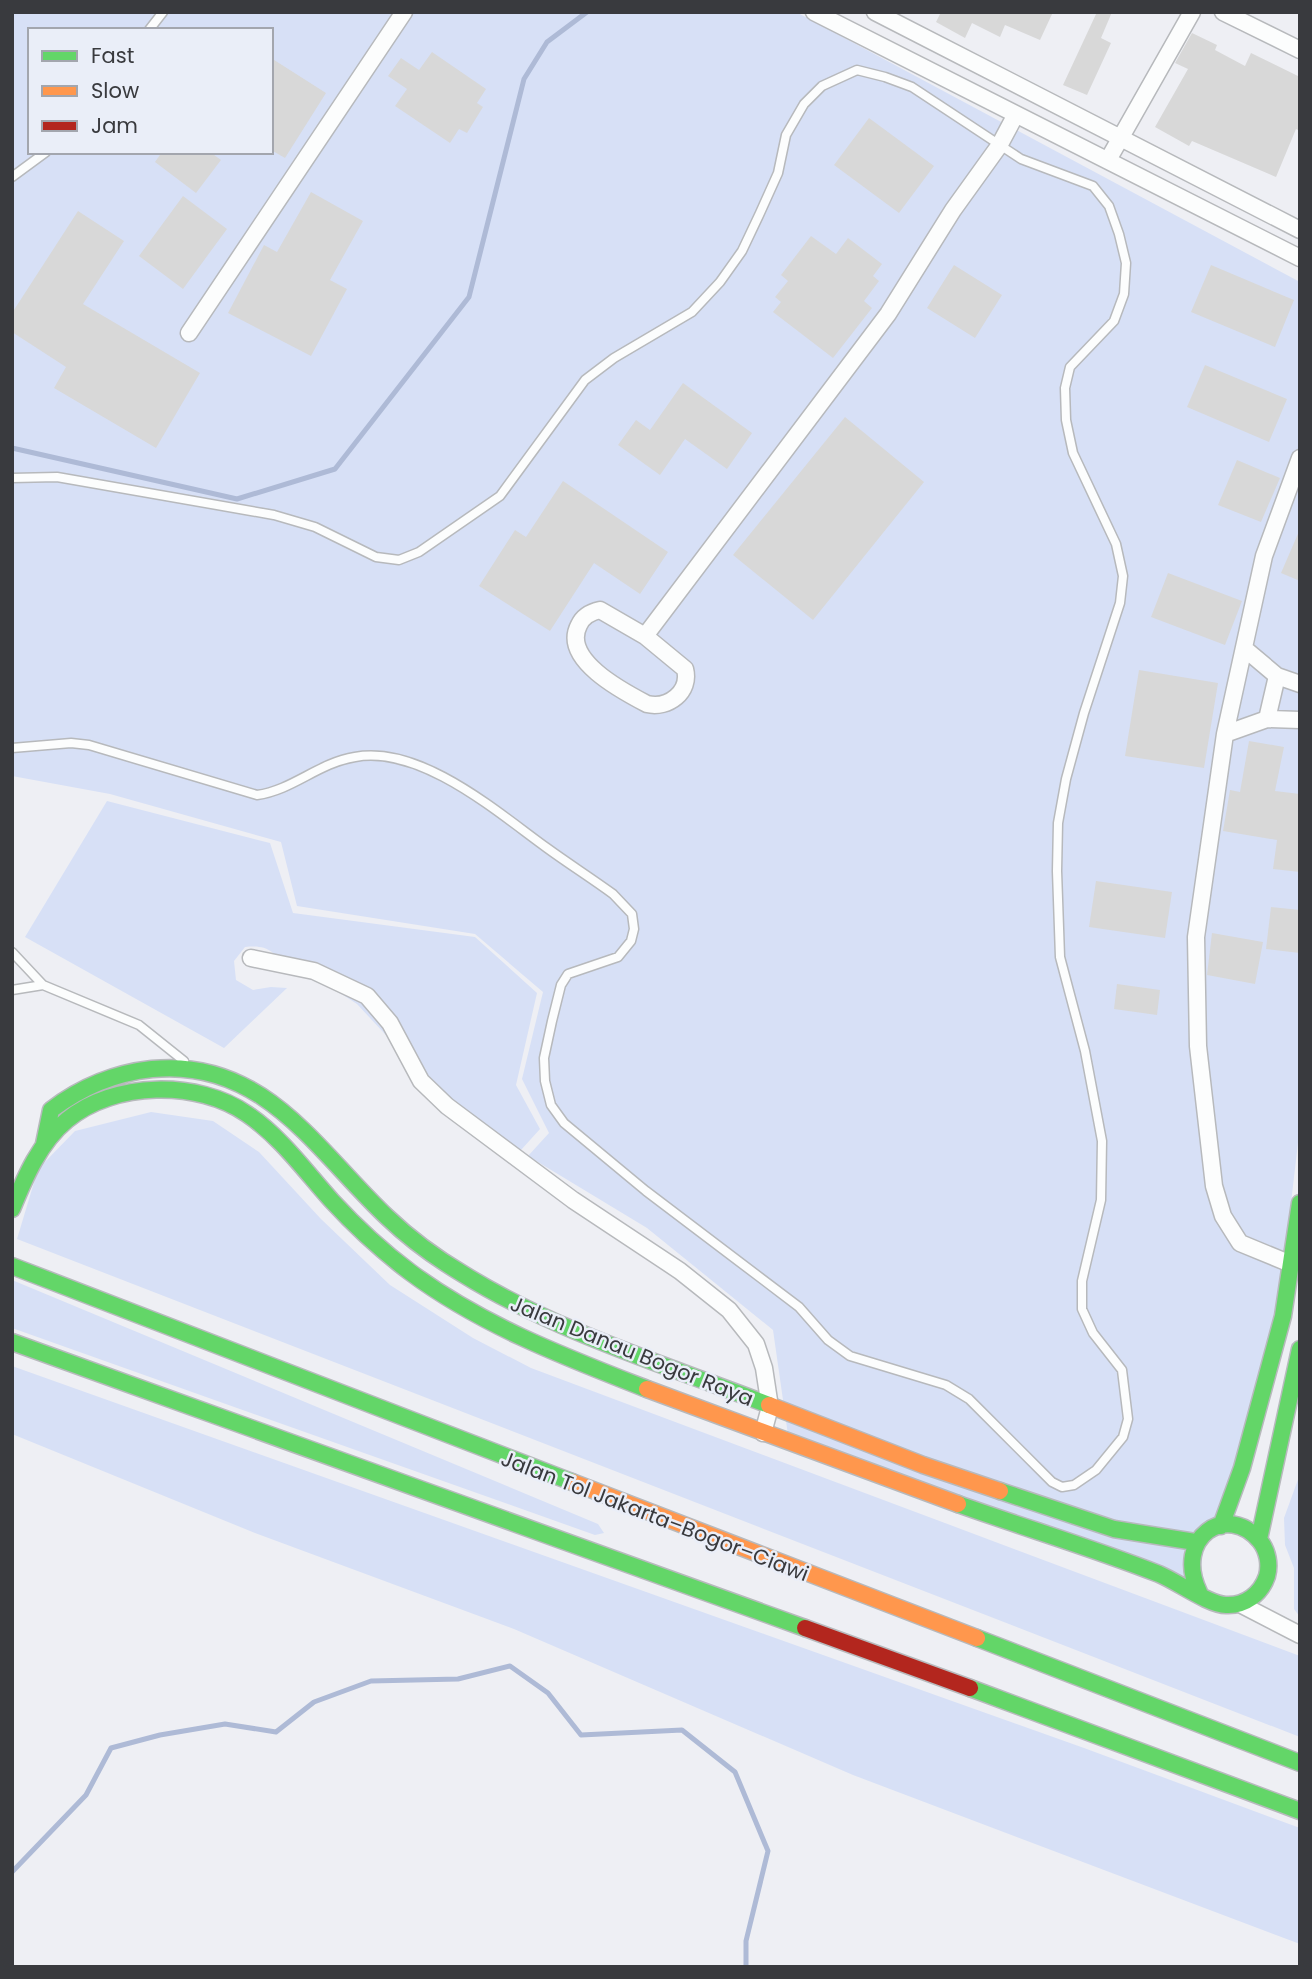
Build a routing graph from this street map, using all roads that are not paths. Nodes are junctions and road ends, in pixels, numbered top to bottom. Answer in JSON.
{"nodes":[{"id":1,"x":163,"y":12,"type":"edge"},
{"id":2,"x":404,"y":12,"type":"edge"},
{"id":3,"x":814,"y":12,"type":"edge"},
{"id":4,"x":875,"y":12,"type":"edge"},
{"id":5,"x":1192,"y":12,"type":"edge"},
{"id":6,"x":1223,"y":12,"type":"edge"},
{"id":7,"x":151,"y":28,"type":"edge"},
{"id":8,"x":1300,"y":50,"type":"edge"},
{"id":9,"x":1015,"y":116,"type":"junction"},
{"id":10,"x":1120,"y":139,"type":"junction"},
{"id":11,"x":999,"y":146,"type":"junction"},
{"id":12,"x":43,"y":154,"type":"edge"},
{"id":13,"x":1108,"y":160,"type":"junction"},
{"id":14,"x":12,"y":177,"type":"edge"},
{"id":15,"x":1300,"y":230,"type":"edge"},
{"id":16,"x":1300,"y":258,"type":"edge"},
{"id":17,"x":189,"y":333,"type":"dead end"},
{"id":18,"x":1300,"y":458,"type":"edge"},
{"id":19,"x":12,"y":478,"type":"edge"},
{"id":20,"x":645,"y":636,"type":"junction"},
{"id":21,"x":1245,"y":649,"type":"junction"},
{"id":22,"x":1277,"y":676,"type":"junction"},
{"id":23,"x":1300,"y":684,"type":"edge"},
{"id":24,"x":1267,"y":719,"type":"junction"},
{"id":25,"x":1300,"y":720,"type":"edge"},
{"id":26,"x":1225,"y":734,"type":"junction"},
{"id":27,"x":12,"y":748,"type":"edge"},
{"id":28,"x":12,"y":952,"type":"edge"},
{"id":29,"x":251,"y":958,"type":"dead end"},
{"id":30,"x":43,"y":985,"type":"junction"},
{"id":31,"x":12,"y":990,"type":"edge"},
{"id":32,"x":191,"y":1067,"type":"junction"},
{"id":33,"x":43,"y":1147,"type":"junction"},
{"id":34,"x":1300,"y":1203,"type":"edge"},
{"id":35,"x":12,"y":1209,"type":"edge"},
{"id":36,"x":1291,"y":1264,"type":"junction"},
{"id":37,"x":12,"y":1266,"type":"edge"},
{"id":38,"x":12,"y":1342,"type":"edge"},
{"id":39,"x":1300,"y":1349,"type":"edge"},
{"id":40,"x":770,"y":1407,"type":"junction"},
{"id":41,"x":762,"y":1433,"type":"junction"},
{"id":42,"x":1220,"y":1526,"type":"junction"},
{"id":43,"x":1259,"y":1539,"type":"junction"},
{"id":44,"x":1195,"y":1542,"type":"junction"},
{"id":45,"x":1199,"y":1592,"type":"junction"},
{"id":46,"x":1240,"y":1604,"type":"junction"},
{"id":47,"x":1300,"y":1635,"type":"edge"},
{"id":48,"x":1128,"y":1699,"type":"junction"},
{"id":49,"x":1276,"y":1736,"type":"dead end"},
{"id":50,"x":1300,"y":1763,"type":"edge"},
{"id":51,"x":1300,"y":1811,"type":"edge"}],
"edges":[{"from":1,"to":7,"type":"lane"},
{"from":2,"to":17,"type":"street"},
{"from":3,"to":9,"type":"street"},
{"from":4,"to":10,"type":"street"},
{"from":5,"to":10,"type":"street"},
{"from":6,"to":8,"type":"street"},
{"from":9,"to":11,"type":"street"},
{"from":9,"to":13,"type":"street"},
{"from":10,"to":13,"type":"street"},
{"from":10,"to":15,"type":"street"},
{"from":11,"to":19,"type":"lane"},
{"from":11,"to":20,"type":"street"},
{"from":11,"to":27,"type":"lane"},
{"from":12,"to":14,"type":"lane"},
{"from":13,"to":16,"type":"street"},
{"from":18,"to":21,"type":"street"},
{"from":20,"to":20,"type":"street"},
{"from":21,"to":22,"type":"street"},
{"from":21,"to":26,"type":"street"},
{"from":22,"to":23,"type":"street"},
{"from":22,"to":24,"type":"street"},
{"from":24,"to":25,"type":"street"},
{"from":24,"to":26,"type":"street"},
{"from":26,"to":36,"type":"street"},
{"from":28,"to":30,"type":"lane"},
{"from":29,"to":40,"type":"street"},
{"from":30,"to":31,"type":"lane"},
{"from":30,"to":32,"type":"lane"},
{"from":32,"to":33,"type":"main road","name":"Jalan Danau Bogor Raya"},
{"from":32,"to":40,"type":"main road","name":"Jalan Danau Bogor Raya"},
{"from":33,"to":35,"type":"main road","name":"Jalan Danau Bogor Raya"},
{"from":33,"to":41,"type":"main road","name":"Jalan Danau Bogor Raya"},
{"from":34,"to":36,"type":"main road"},
{"from":36,"to":42,"type":"main road"},
{"from":37,"to":48,"type":"main road","name":"Jalan Tol Jakarta–Bogor–Ciawi"},
{"from":38,"to":51,"type":"main road"},
{"from":39,"to":43,"type":"main road"},
{"from":40,"to":41,"type":"street"},
{"from":40,"to":44,"type":"main road","name":"Jalan Danau Bogor Raya"},
{"from":41,"to":45,"type":"main road","name":"Jalan Danau Bogor Raya"},
{"from":42,"to":43,"type":"main road"},
{"from":42,"to":44,"type":"main road"},
{"from":43,"to":46,"type":"main road"},
{"from":44,"to":45,"type":"main road"},
{"from":45,"to":46,"type":"main road"},
{"from":46,"to":47,"type":"street"},
{"from":48,"to":49,"type":"main road"},
{"from":48,"to":50,"type":"main road","name":"Jalan Tol Jakarta–Bogor–Ciawi"}]}
